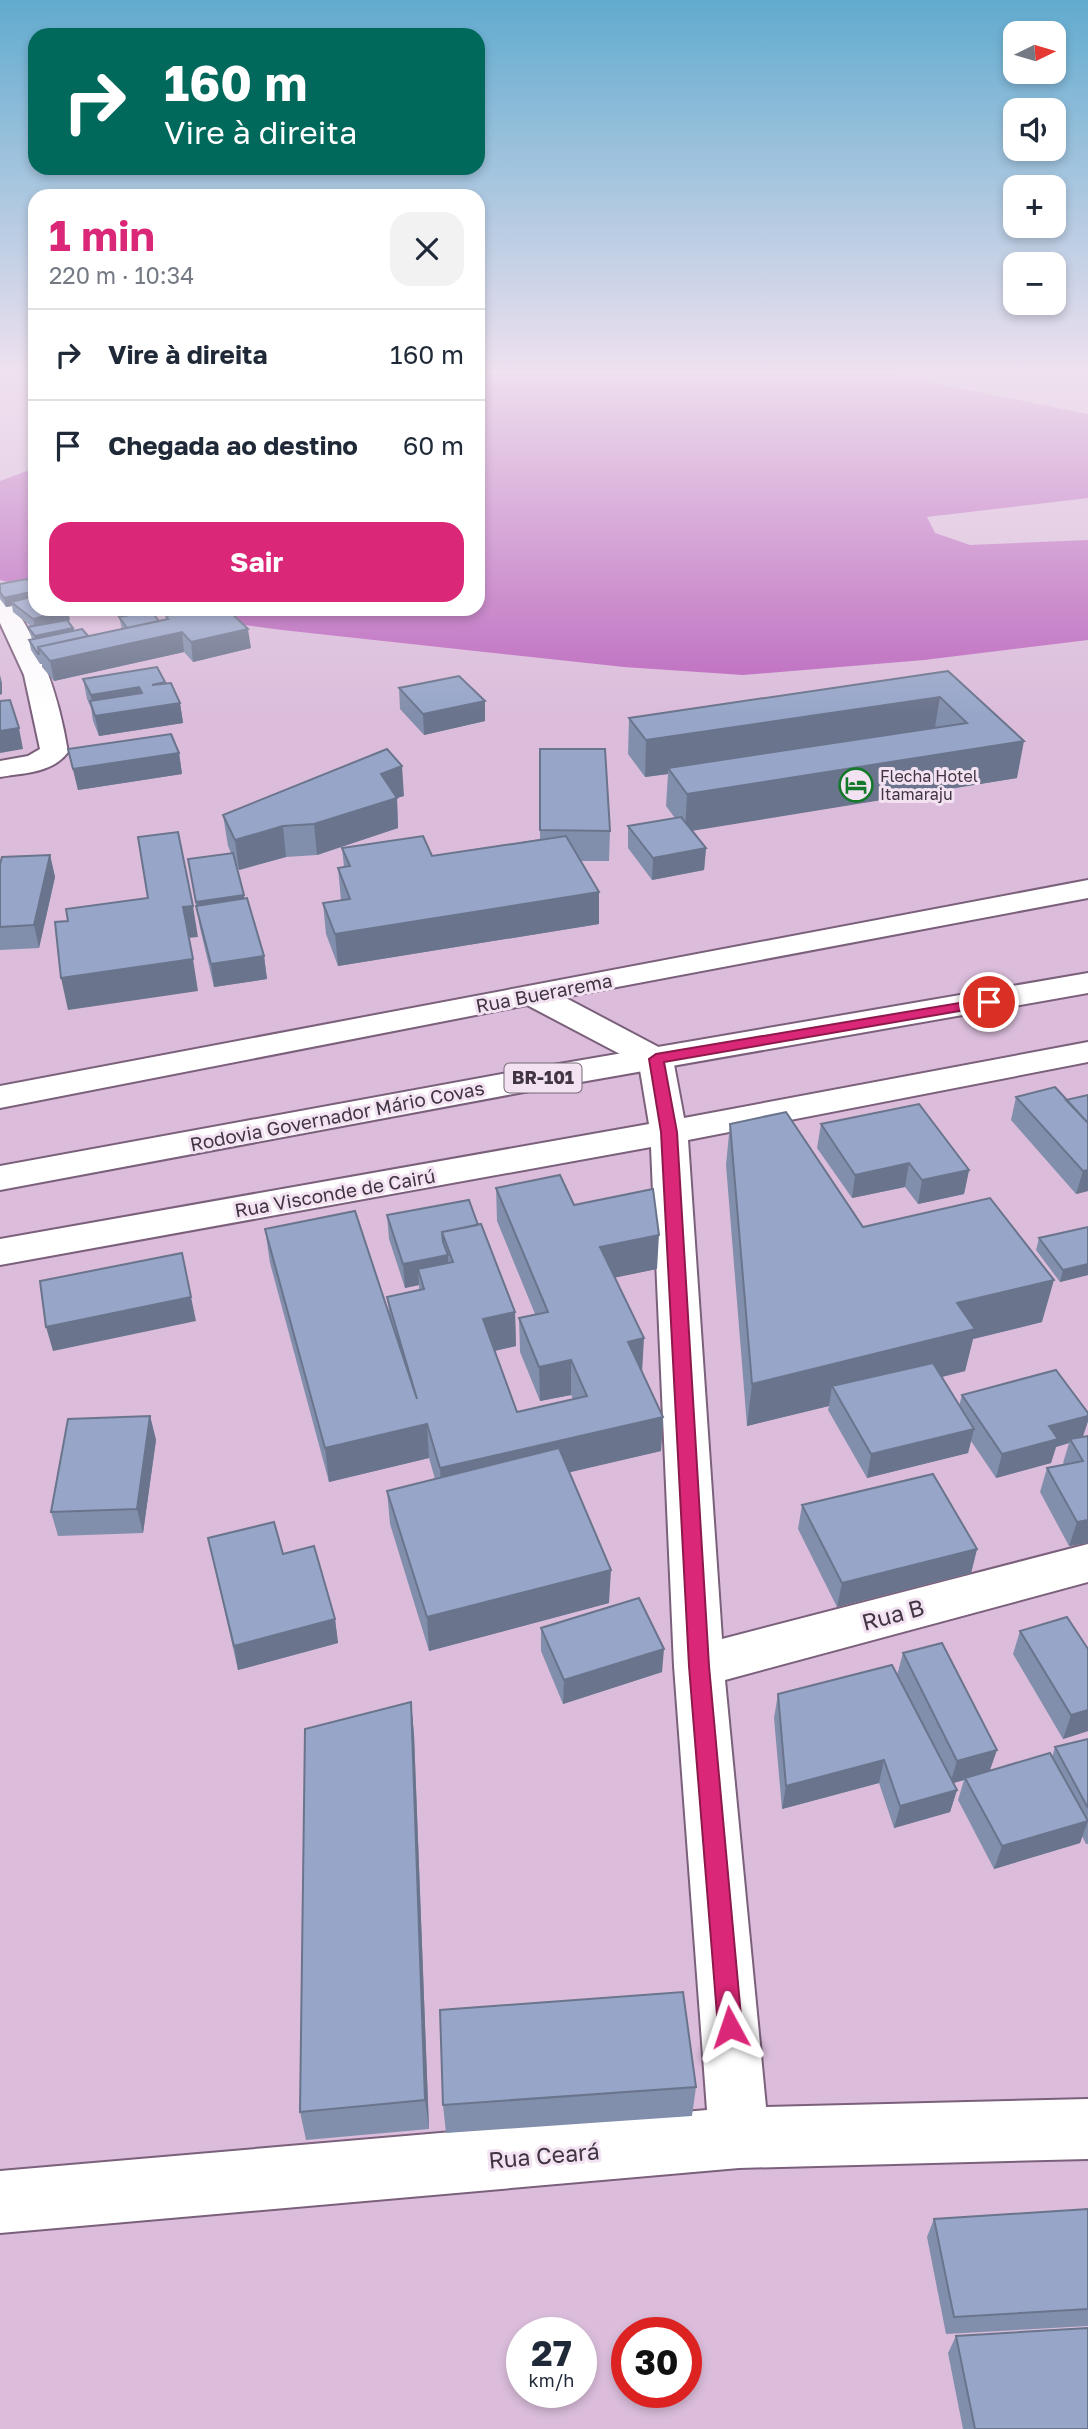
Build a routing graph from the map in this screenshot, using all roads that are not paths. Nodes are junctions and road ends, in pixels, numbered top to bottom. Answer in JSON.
{"nodes":[{"id":1,"x":1,"y":604,"type":"edge"},
{"id":2,"x":0,"y":769,"type":"edge"},
{"id":3,"x":1088,"y":889,"type":"edge"},
{"id":4,"x":1088,"y":983,"type":"edge"},
{"id":5,"x":534,"y":995,"type":"junction"},
{"id":6,"x":1088,"y":1052,"type":"edge"},
{"id":7,"x":656,"y":1059,"type":"junction"},
{"id":8,"x":0,"y":1097,"type":"edge"},
{"id":9,"x":669,"y":1132,"type":"junction"},
{"id":10,"x":0,"y":1178,"type":"edge"},
{"id":11,"x":0,"y":1252,"type":"edge"},
{"id":12,"x":1088,"y":1563,"type":"edge"},
{"id":13,"x":699,"y":1666,"type":"junction"},
{"id":14,"x":1088,"y":2129,"type":"edge"},
{"id":15,"x":739,"y":2138,"type":"junction"},
{"id":16,"x":0,"y":2202,"type":"edge"}],
"edges":[{"from":1,"to":2,"type":"main road"},
{"from":3,"to":5,"type":"main road","name":"Rua Buerarema"},
{"from":4,"to":7,"type":"main road","name":"Rodovia Governador Mário Covas","number":"BR-101"},
{"from":5,"to":7,"type":"main road"},
{"from":5,"to":8,"type":"main road","name":"Rua Buerarema"},
{"from":6,"to":9,"type":"main road","name":"Rua Visconde de Cairú"},
{"from":7,"to":9,"type":"main road"},
{"from":7,"to":10,"type":"main road","name":"Rodovia Governador Mário Covas","number":"BR-101"},
{"from":9,"to":11,"type":"main road","name":"Rua Visconde de Cairú"},
{"from":9,"to":13,"type":"main road"},
{"from":12,"to":13,"type":"main road","name":"Rua B"},
{"from":13,"to":15,"type":"main road"},
{"from":14,"to":15,"type":"main road","name":"Rua Ceará"},
{"from":15,"to":16,"type":"main road","name":"Rua Ceará"}]}
